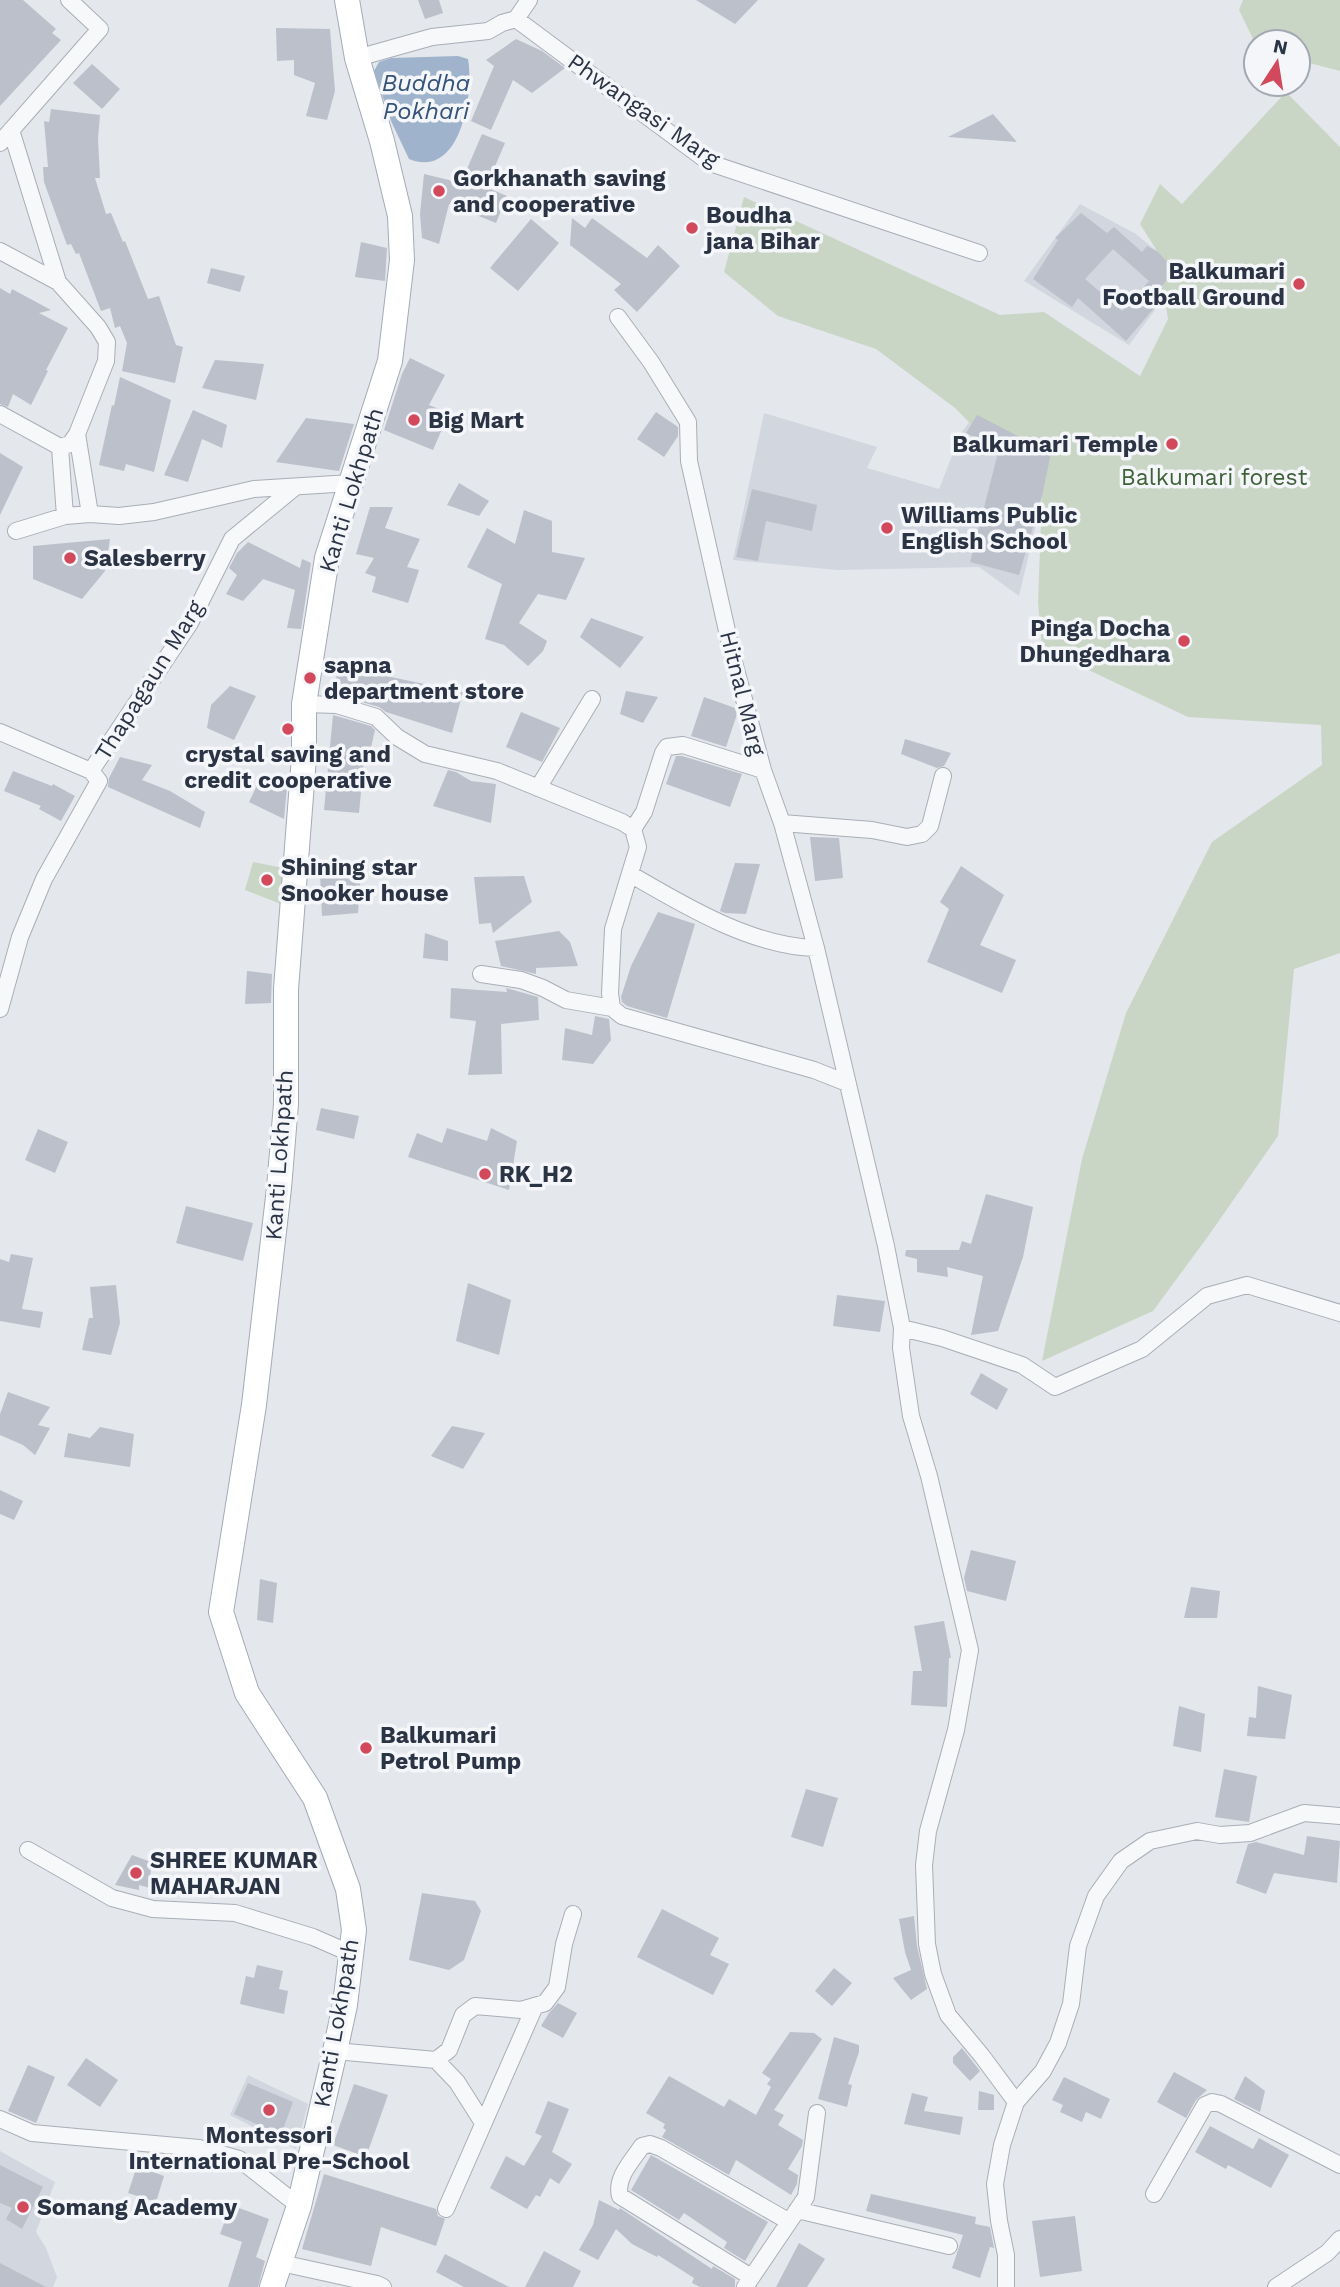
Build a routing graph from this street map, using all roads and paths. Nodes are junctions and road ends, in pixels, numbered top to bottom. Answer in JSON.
{"nodes":[{"id":1,"x":69,"y":0,"type":"edge"},
{"id":2,"x":348,"y":0,"type":"edge"},
{"id":3,"x":529,"y":0,"type":"edge"},
{"id":4,"x":516,"y":19,"type":"junction"},
{"id":5,"x":357,"y":58,"type":"junction"},
{"id":6,"x":11,"y":130,"type":"junction"},
{"id":7,"x":0,"y":143,"type":"edge"},
{"id":8,"x":0,"y":251,"type":"edge"},
{"id":9,"x":979,"y":253,"type":"dead end"},
{"id":10,"x":58,"y":282,"type":"junction"},
{"id":11,"x":618,"y":317,"type":"dead end"},
{"id":12,"x":0,"y":414,"type":"edge"},
{"id":13,"x":77,"y":434,"type":"junction"},
{"id":14,"x":60,"y":447,"type":"junction"},
{"id":15,"x":351,"y":483,"type":"junction"},
{"id":16,"x":294,"y":488,"type":"junction"},
{"id":17,"x":90,"y":514,"type":"junction"},
{"id":18,"x":65,"y":516,"type":"junction"},
{"id":19,"x":16,"y":531,"type":"dead end"},
{"id":20,"x":592,"y":699,"type":"dead end"},
{"id":21,"x":304,"y":704,"type":"junction"},
{"id":22,"x":0,"y":732,"type":"edge"},
{"id":23,"x":763,"y":770,"type":"junction"},
{"id":24,"x":91,"y":771,"type":"junction"},
{"id":25,"x":943,"y":776,"type":"dead end"},
{"id":26,"x":538,"y":788,"type":"junction"},
{"id":27,"x":782,"y":822,"type":"junction"},
{"id":28,"x":633,"y":829,"type":"junction"},
{"id":29,"x":630,"y":874,"type":"junction"},
{"id":30,"x":816,"y":948,"type":"junction"},
{"id":31,"x":481,"y":974,"type":"dead end"},
{"id":32,"x":0,"y":1009,"type":"edge"},
{"id":33,"x":612,"y":1009,"type":"junction"},
{"id":34,"x":847,"y":1083,"type":"junction"},
{"id":35,"x":1340,"y":1313,"type":"edge"},
{"id":36,"x":902,"y":1328,"type":"junction"},
{"id":37,"x":1340,"y":1816,"type":"edge"},
{"id":38,"x":28,"y":1850,"type":"dead end"},
{"id":39,"x":573,"y":1914,"type":"dead end"},
{"id":40,"x":352,"y":1954,"type":"junction"},
{"id":41,"x":535,"y":2006,"type":"junction"},
{"id":42,"x":335,"y":2051,"type":"junction"},
{"id":43,"x":436,"y":2060,"type":"junction"},
{"id":44,"x":1016,"y":2102,"type":"junction"},
{"id":45,"x":817,"y":2113,"type":"dead end"},
{"id":46,"x":0,"y":2119,"type":"edge"},
{"id":47,"x":483,"y":2123,"type":"junction"},
{"id":48,"x":1340,"y":2165,"type":"edge"},
{"id":49,"x":1154,"y":2194,"type":"dead end"},
{"id":50,"x":299,"y":2206,"type":"junction"},
{"id":51,"x":446,"y":2209,"type":"dead end"},
{"id":52,"x":792,"y":2216,"type":"junction"},
{"id":53,"x":1340,"y":2239,"type":"edge"},
{"id":54,"x":949,"y":2246,"type":"dead end"},
{"id":55,"x":281,"y":2263,"type":"junction"},
{"id":56,"x":748,"y":2282,"type":"edge"},
{"id":57,"x":272,"y":2287,"type":"edge"},
{"id":58,"x":383,"y":2287,"type":"edge"},
{"id":59,"x":1006,"y":2287,"type":"edge"},
{"id":60,"x":1276,"y":2287,"type":"edge"}],
"edges":[{"from":1,"to":6,"type":"street"},
{"from":2,"to":5,"type":"main road","name":"Kanti Lokhpath"},
{"from":3,"to":4,"type":"street"},
{"from":4,"to":5,"type":"street"},
{"from":4,"to":9,"type":"street","name":"Phwangasi Marg"},
{"from":5,"to":15,"type":"main road","name":"Kanti Lokhpath"},
{"from":6,"to":7,"type":"street"},
{"from":6,"to":10,"type":"street"},
{"from":8,"to":10,"type":"street"},
{"from":10,"to":13,"type":"street"},
{"from":11,"to":23,"type":"street","name":"Hitnal Marg"},
{"from":12,"to":14,"type":"street"},
{"from":13,"to":14,"type":"street"},
{"from":13,"to":17,"type":"street"},
{"from":14,"to":18,"type":"street"},
{"from":15,"to":16,"type":"street"},
{"from":15,"to":21,"type":"main road","name":"Kanti Lokhpath"},
{"from":16,"to":17,"type":"street"},
{"from":16,"to":24,"type":"street","name":"Thapagaun Marg"},
{"from":17,"to":18,"type":"street"},
{"from":18,"to":19,"type":"street"},
{"from":20,"to":26,"type":"street"},
{"from":21,"to":26,"type":"street"},
{"from":21,"to":40,"type":"main road","name":"Kanti Lokhpath"},
{"from":22,"to":24,"type":"street"},
{"from":23,"to":27,"type":"street","name":"Hitnal Marg"},
{"from":23,"to":28,"type":"street"},
{"from":24,"to":32,"type":"street","name":"Thapagaun Marg"},
{"from":25,"to":27,"type":"street"},
{"from":26,"to":28,"type":"street"},
{"from":27,"to":30,"type":"street","name":"Hitnal Marg"},
{"from":28,"to":29,"type":"street"},
{"from":29,"to":30,"type":"street"},
{"from":29,"to":33,"type":"street"},
{"from":30,"to":34,"type":"street","name":"Hitnal Marg"},
{"from":31,"to":33,"type":"street"},
{"from":33,"to":34,"type":"street"},
{"from":34,"to":36,"type":"street","name":"Hitnal Marg"},
{"from":35,"to":36,"type":"street"},
{"from":36,"to":44,"type":"street","name":"Hitnal Marg"},
{"from":37,"to":44,"type":"street"},
{"from":38,"to":40,"type":"street"},
{"from":39,"to":41,"type":"street"},
{"from":40,"to":42,"type":"main road","name":"Kanti Lokhpath"},
{"from":41,"to":43,"type":"street"},
{"from":41,"to":47,"type":"street"},
{"from":42,"to":43,"type":"street"},
{"from":42,"to":50,"type":"main road","name":"Kanti Lokhpath"},
{"from":43,"to":47,"type":"street"},
{"from":44,"to":59,"type":"street"},
{"from":45,"to":52,"type":"street"},
{"from":46,"to":50,"type":"street"},
{"from":47,"to":51,"type":"street"},
{"from":48,"to":49,"type":"street"},
{"from":50,"to":55,"type":"main road","name":"Kanti Lokhpath"},
{"from":52,"to":54,"type":"street"},
{"from":52,"to":56,"type":"street"},
{"from":52,"to":56,"type":"street"},
{"from":53,"to":60,"type":"street"},
{"from":55,"to":57,"type":"main road","name":"Kanti Lokhpath"},
{"from":55,"to":58,"type":"street"}]}
